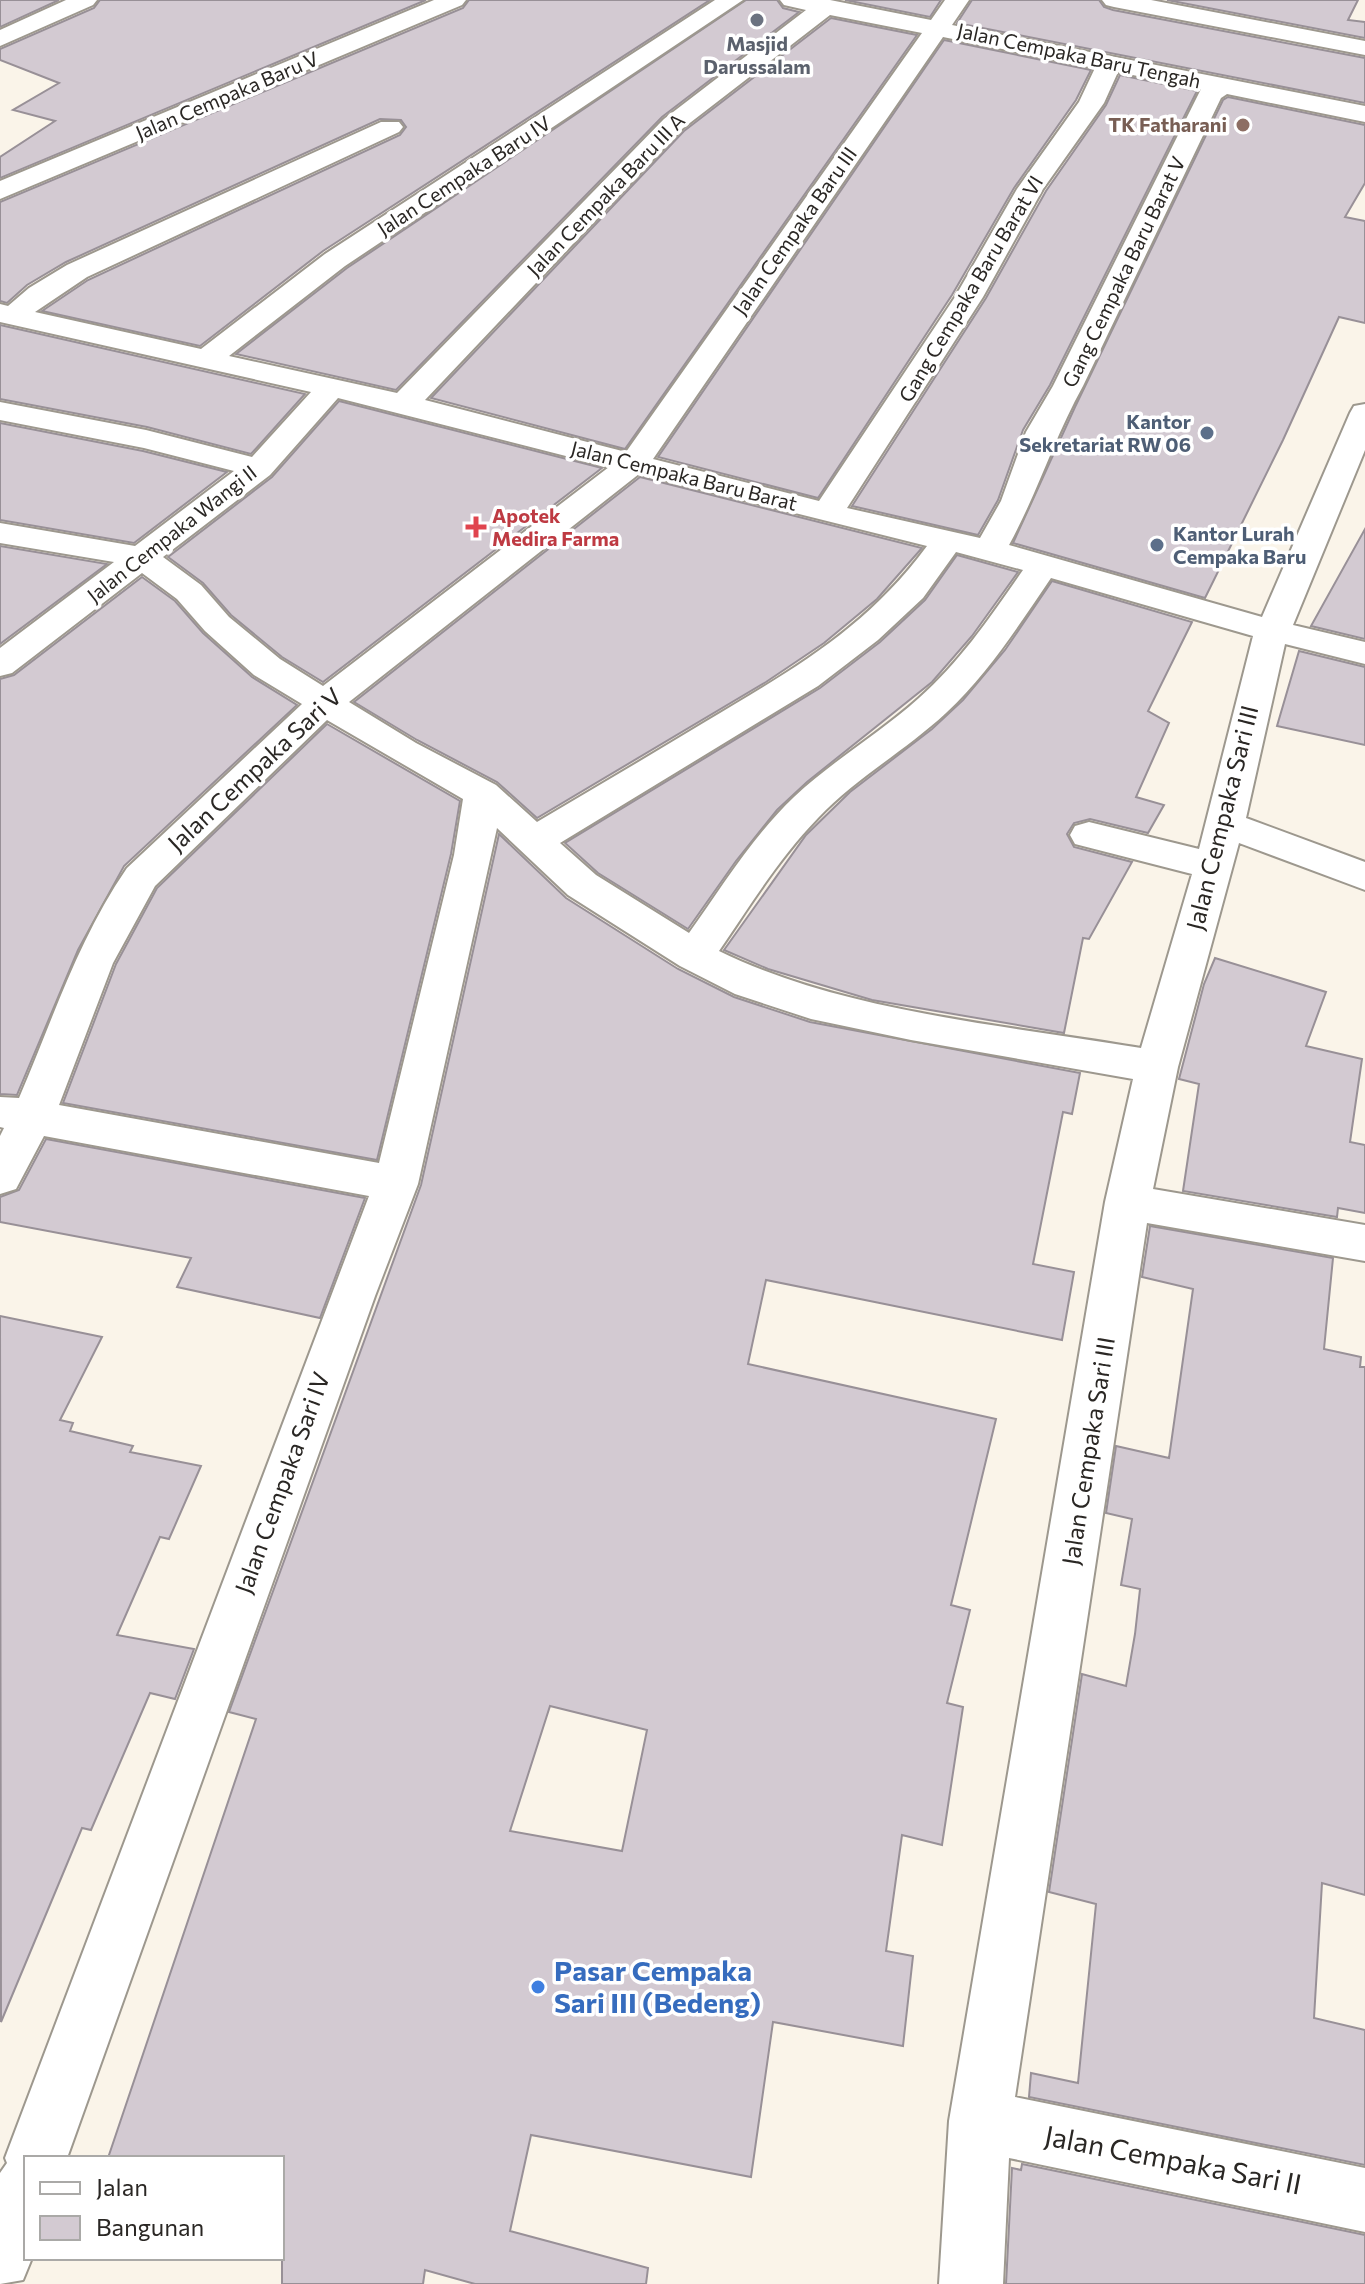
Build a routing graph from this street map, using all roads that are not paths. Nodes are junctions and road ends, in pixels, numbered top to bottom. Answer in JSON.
{"nodes":[{"id":1,"x":85,"y":0,"type":"edge"},
{"id":2,"x":454,"y":0,"type":"edge"},
{"id":3,"x":731,"y":0,"type":"edge"},
{"id":4,"x":792,"y":0,"type":"edge"},
{"id":5,"x":957,"y":0,"type":"edge"},
{"id":6,"x":1114,"y":0,"type":"edge"},
{"id":7,"x":826,"y":6,"type":"junction"},
{"id":8,"x":936,"y":27,"type":"junction"},
{"id":9,"x":0,"y":39,"type":"edge"},
{"id":10,"x":1365,"y":48,"type":"edge"},
{"id":11,"x":1110,"y":62,"type":"junction"},
{"id":12,"x":1223,"y":85,"type":"junction"},
{"id":13,"x":1365,"y":114,"type":"edge"},
{"id":14,"x":390,"y":127,"type":"dead end"},
{"id":15,"x":0,"y":191,"type":"edge"},
{"id":16,"x":7,"y":315,"type":"edge"},
{"id":17,"x":204,"y":361,"type":"junction"},
{"id":18,"x":331,"y":388,"type":"junction"},
{"id":19,"x":404,"y":404,"type":"junction"},
{"id":20,"x":0,"y":411,"type":"edge"},
{"id":21,"x":1365,"y":413,"type":"edge"},
{"id":22,"x":634,"y":463,"type":"junction"},
{"id":23,"x":259,"y":468,"type":"junction"},
{"id":24,"x":827,"y":513,"type":"junction"},
{"id":25,"x":0,"y":533,"type":"edge"},
{"id":26,"x":948,"y":540,"type":"junction"},
{"id":27,"x":990,"y":550,"type":"junction"},
{"id":28,"x":142,"y":557,"type":"junction"},
{"id":29,"x":1043,"y":566,"type":"junction"},
{"id":30,"x":1274,"y":631,"type":"junction"},
{"id":31,"x":1365,"y":653,"type":"edge"},
{"id":32,"x":0,"y":665,"type":"edge"},
{"id":33,"x":324,"y":703,"type":"junction"},
{"id":34,"x":483,"y":794,"type":"junction"},
{"id":35,"x":1089,"y":835,"type":"dead end"},
{"id":36,"x":536,"y":840,"type":"junction"},
{"id":37,"x":1219,"y":846,"type":"junction"},
{"id":38,"x":1365,"y":877,"type":"edge"},
{"id":39,"x":694,"y":956,"type":"junction"},
{"id":40,"x":1157,"y":1067,"type":"junction"},
{"id":41,"x":16,"y":1114,"type":"edge"},
{"id":42,"x":0,"y":1177,"type":"edge"},
{"id":43,"x":396,"y":1184,"type":"junction"},
{"id":44,"x":1128,"y":1202,"type":"junction"},
{"id":45,"x":1365,"y":1243,"type":"edge"},
{"id":46,"x":980,"y":2121,"type":"junction"},
{"id":47,"x":37,"y":2156,"type":"edge"},
{"id":48,"x":24,"y":2191,"type":"edge"},
{"id":49,"x":1365,"y":2200,"type":"edge"},
{"id":50,"x":0,"y":2257,"type":"edge"},
{"id":51,"x":971,"y":2284,"type":"edge"}],
"edges":[{"from":1,"to":9,"type":"street"},
{"from":2,"to":15,"type":"street","name":"Jalan Cempaka Baru V"},
{"from":3,"to":17,"type":"street","name":"Jalan Cempaka Baru IV"},
{"from":4,"to":7,"type":"street","name":"Jalan Cempaka Baru Tengah"},
{"from":5,"to":8,"type":"street","name":"Jalan Cempaka Baru III"},
{"from":6,"to":10,"type":"street"},
{"from":7,"to":8,"type":"street","name":"Jalan Cempaka Baru Tengah"},
{"from":7,"to":19,"type":"street","name":"Jalan Cempaka Baru III A"},
{"from":8,"to":11,"type":"street","name":"Jalan Cempaka Baru Tengah"},
{"from":8,"to":22,"type":"street","name":"Jalan Cempaka Baru III"},
{"from":11,"to":12,"type":"street","name":"Jalan Cempaka Baru Tengah"},
{"from":11,"to":24,"type":"street","name":"Gang Cempaka Baru Barat VI"},
{"from":12,"to":13,"type":"street","name":"Jalan Cempaka Baru Tengah"},
{"from":12,"to":27,"type":"street","name":"Gang Cempaka Baru Barat V"},
{"from":14,"to":16,"type":"street"},
{"from":16,"to":17,"type":"street","name":"Jalan Cempaka Baru Barat"},
{"from":17,"to":18,"type":"street","name":"Jalan Cempaka Baru Barat"},
{"from":18,"to":19,"type":"street","name":"Jalan Cempaka Baru Barat"},
{"from":18,"to":23,"type":"street","name":"Jalan Cempaka Wangi II"},
{"from":19,"to":22,"type":"street","name":"Jalan Cempaka Baru Barat"},
{"from":20,"to":23,"type":"street"},
{"from":21,"to":30,"type":"street","name":"Jalan Cempaka Sari III"},
{"from":22,"to":24,"type":"street","name":"Jalan Cempaka Baru Barat"},
{"from":22,"to":33,"type":"street","name":"Jalan Cempaka Sari V"},
{"from":23,"to":28,"type":"street","name":"Jalan Cempaka Wangi II"},
{"from":24,"to":26,"type":"street","name":"Jalan Cempaka Baru Barat"},
{"from":25,"to":28,"type":"street"},
{"from":26,"to":27,"type":"street","name":"Jalan Cempaka Baru Barat"},
{"from":26,"to":36,"type":"street"},
{"from":27,"to":29,"type":"street","name":"Jalan Cempaka Baru Barat"},
{"from":28,"to":32,"type":"street","name":"Jalan Cempaka Wangi II"},
{"from":28,"to":33,"type":"street"},
{"from":29,"to":30,"type":"street","name":"Jalan Cempaka Baru Barat"},
{"from":29,"to":39,"type":"street"},
{"from":30,"to":31,"type":"street","name":"Jalan Cempaka Baru Barat"},
{"from":30,"to":37,"type":"street","name":"Jalan Cempaka Sari III"},
{"from":33,"to":34,"type":"street"},
{"from":33,"to":41,"type":"street","name":"Jalan Cempaka Sari V"},
{"from":34,"to":36,"type":"street"},
{"from":34,"to":43,"type":"street","name":"Jalan Cempaka Sari IV"},
{"from":35,"to":37,"type":"street"},
{"from":36,"to":39,"type":"street"},
{"from":37,"to":38,"type":"street"},
{"from":37,"to":40,"type":"street","name":"Jalan Cempaka Sari III"},
{"from":39,"to":40,"type":"street"},
{"from":40,"to":44,"type":"street","name":"Jalan Cempaka Sari III"},
{"from":41,"to":42,"type":"street","name":"Jalan Cempaka Sari V"},
{"from":41,"to":43,"type":"street"},
{"from":43,"to":47,"type":"street","name":"Jalan Cempaka Sari IV"},
{"from":44,"to":45,"type":"street"},
{"from":44,"to":46,"type":"street","name":"Jalan Cempaka Sari III"},
{"from":46,"to":49,"type":"street","name":"Jalan Cempaka Sari II"},
{"from":46,"to":51,"type":"street","name":"Jalan Cempaka Sari III"},
{"from":48,"to":50,"type":"street"}]}
